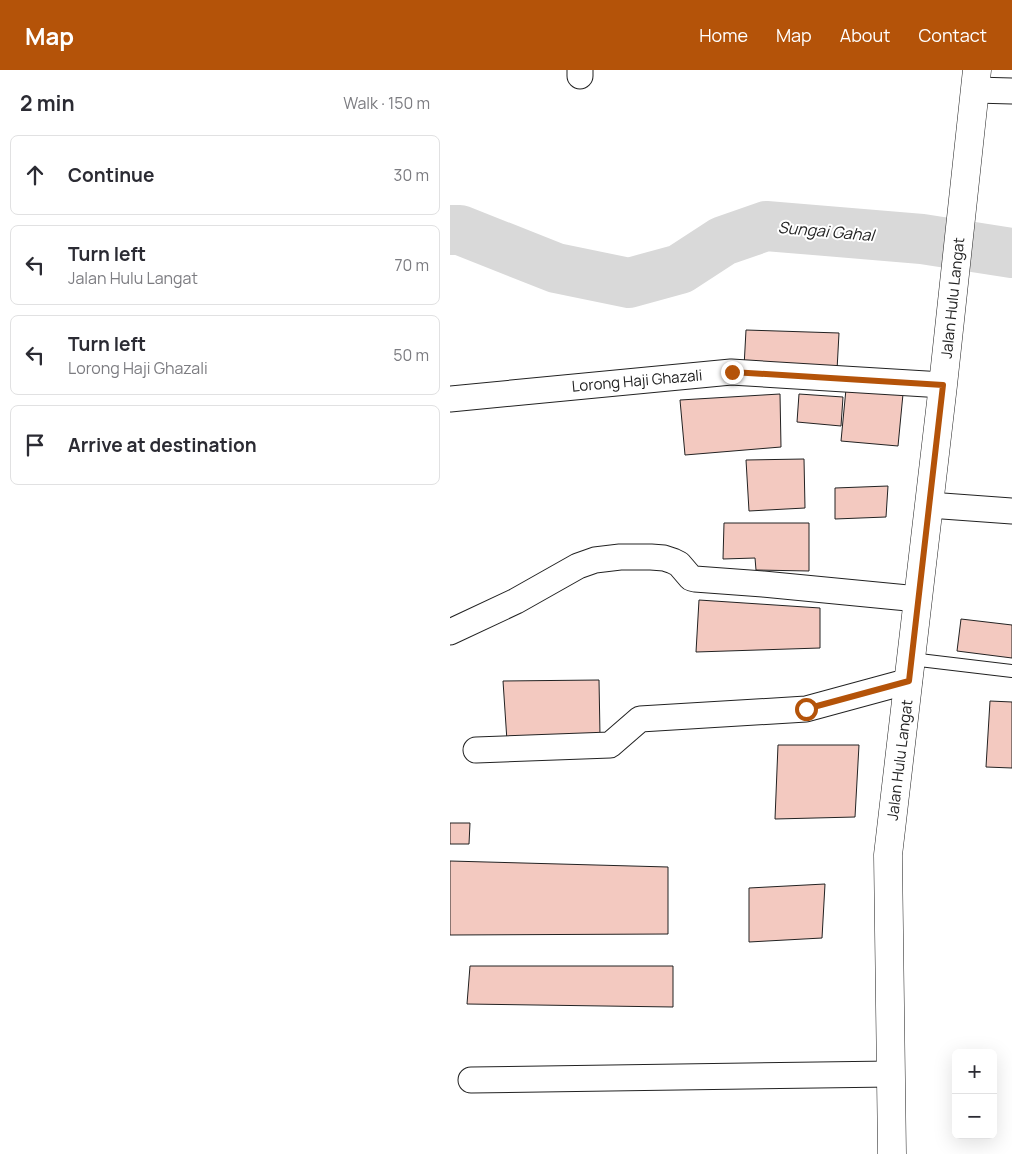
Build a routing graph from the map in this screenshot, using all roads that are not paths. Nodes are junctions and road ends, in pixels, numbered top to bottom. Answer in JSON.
{"nodes":[{"id":1,"x":976,"y":80,"type":"edge"},
{"id":2,"x":1012,"y":91,"type":"edge"},
{"id":3,"x":943,"y":385,"type":"junction"},
{"id":4,"x":450,"y":399,"type":"edge"},
{"id":5,"x":929,"y":505,"type":"junction"},
{"id":6,"x":1012,"y":511,"type":"edge"},
{"id":7,"x":918,"y":599,"type":"junction"},
{"id":8,"x":450,"y":632,"type":"edge"},
{"id":9,"x":910,"y":670,"type":"junction"},
{"id":10,"x":1012,"y":670,"type":"edge"},
{"id":11,"x":476,"y":750,"type":"dead end"},
{"id":12,"x":891,"y":1074,"type":"junction"},
{"id":13,"x":471,"y":1080,"type":"dead end"},
{"id":14,"x":892,"y":1154,"type":"edge"}],
"edges":[{"from":1,"to":2,"type":"street"},
{"from":1,"to":3,"type":"street","name":"Jalan Hulu Langat"},
{"from":3,"to":4,"type":"street","name":"Lorong Haji Ghazali"},
{"from":3,"to":5,"type":"street","name":"Jalan Hulu Langat"},
{"from":5,"to":6,"type":"street"},
{"from":5,"to":7,"type":"street","name":"Jalan Hulu Langat"},
{"from":7,"to":8,"type":"street"},
{"from":7,"to":9,"type":"street","name":"Jalan Hulu Langat"},
{"from":9,"to":10,"type":"lane"},
{"from":9,"to":11,"type":"street"},
{"from":9,"to":12,"type":"street","name":"Jalan Hulu Langat"},
{"from":12,"to":13,"type":"street"},
{"from":12,"to":14,"type":"street","name":"Jalan Hulu Langat"}]}
